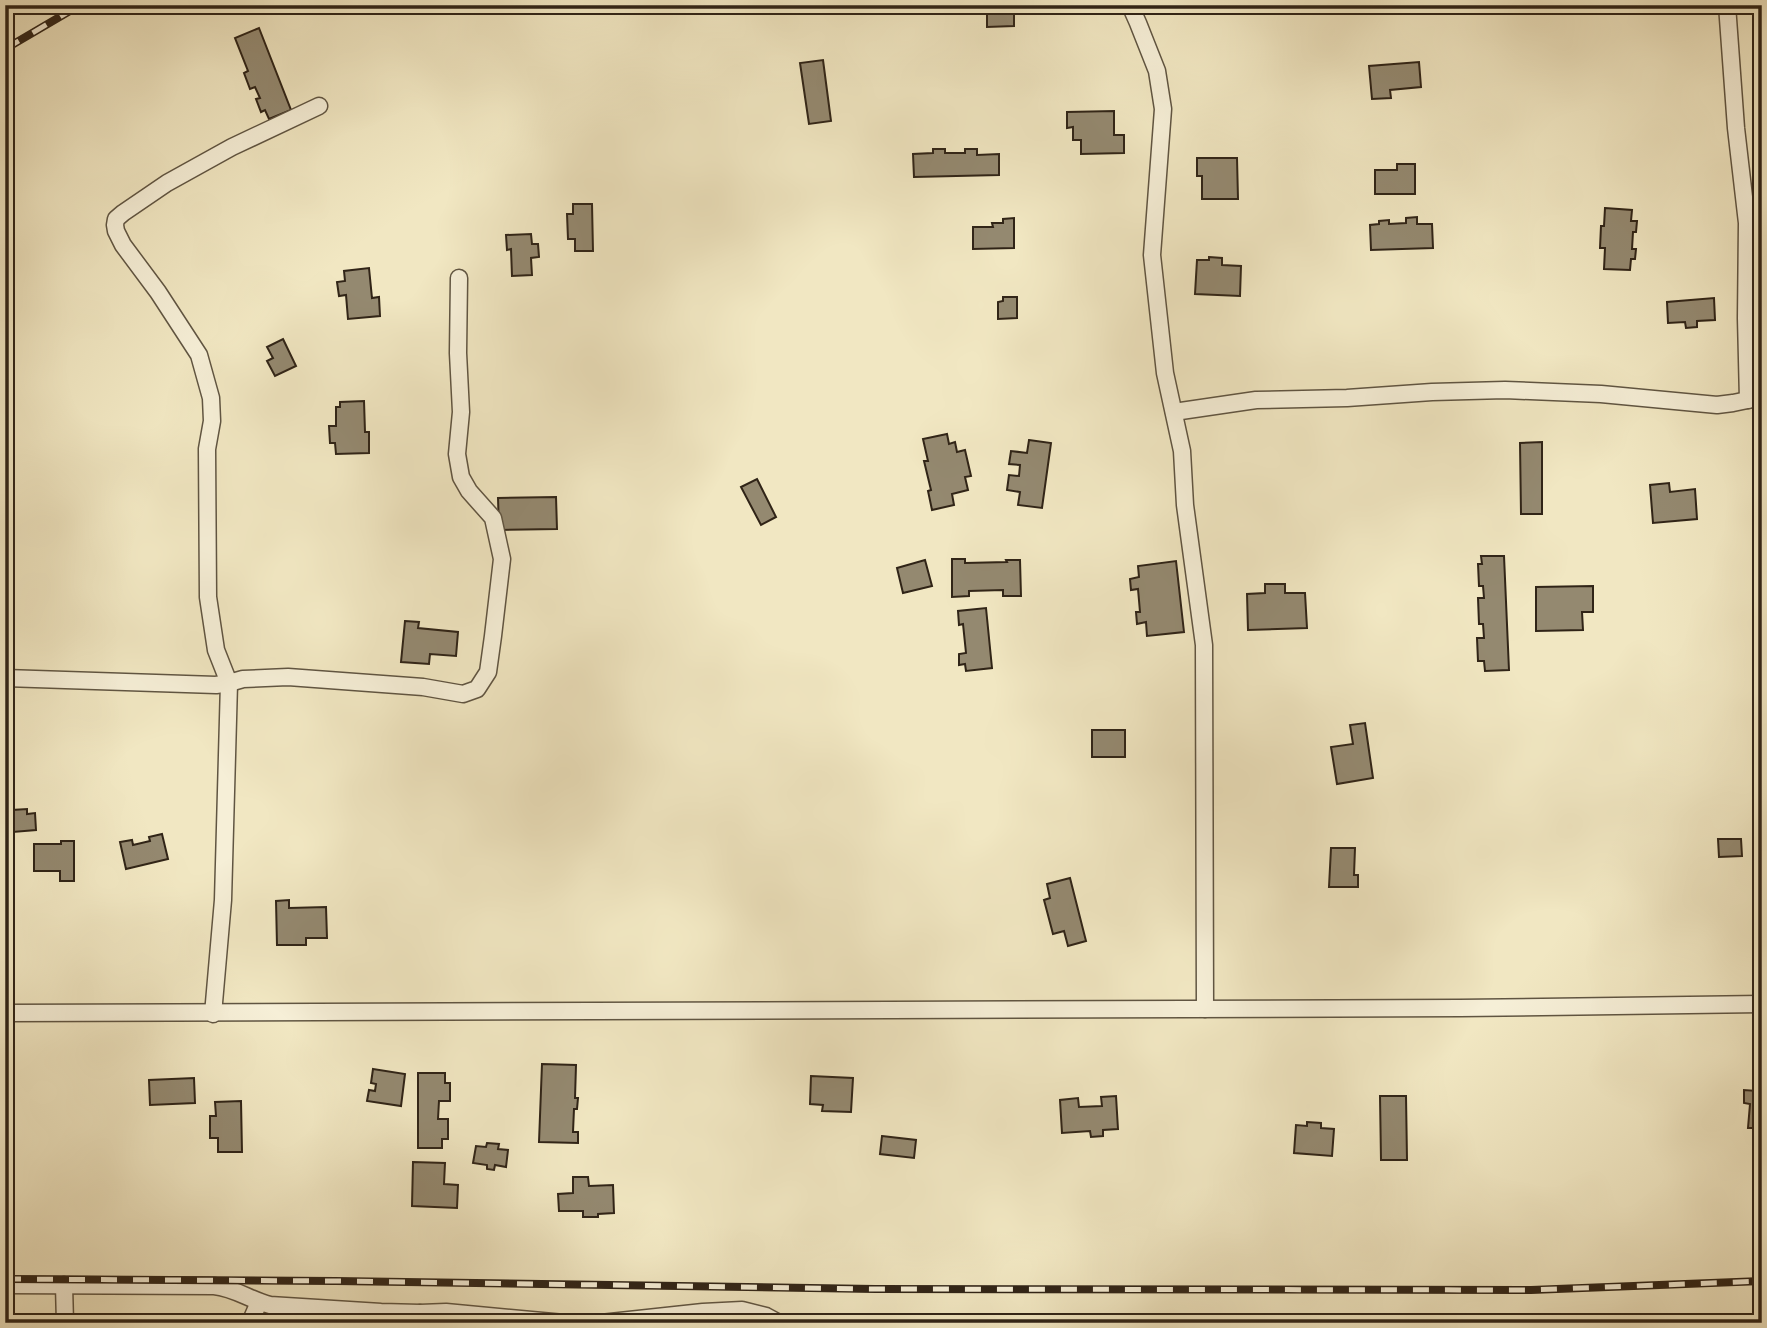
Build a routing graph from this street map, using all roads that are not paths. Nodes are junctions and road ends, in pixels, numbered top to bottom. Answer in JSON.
{"nodes":[{"id":1,"x":1129,"y":5,"type":"edge"},
{"id":2,"x":1727,"y":5,"type":"edge"},
{"id":3,"x":319,"y":106,"type":"dead end"},
{"id":4,"x":459,"y":278,"type":"dead end"},
{"id":5,"x":1755,"y":399,"type":"edge"},
{"id":6,"x":1174,"y":412,"type":"junction"},
{"id":7,"x":5,"y":678,"type":"edge"},
{"id":8,"x":229,"y":684,"type":"junction"},
{"id":9,"x":1762,"y":1003,"type":"edge"},
{"id":10,"x":1205,"y":1009,"type":"junction"},
{"id":11,"x":5,"y":1013,"type":"edge"},
{"id":12,"x":213,"y":1014,"type":"junction"},
{"id":13,"x":5,"y":1285,"type":"edge"},
{"id":14,"x":64,"y":1285,"type":"junction"},
{"id":15,"x":259,"y":1302,"type":"junction"},
{"id":16,"x":420,"y":1318,"type":"edge"},
{"id":17,"x":65,"y":1323,"type":"edge"},
{"id":18,"x":250,"y":1323,"type":"edge"},
{"id":19,"x":564,"y":1323,"type":"edge"},
{"id":20,"x":601,"y":1323,"type":"edge"},
{"id":21,"x":779,"y":1323,"type":"edge"}],
"edges":[{"from":1,"to":6,"type":"street"},
{"from":2,"to":5,"type":"street"},
{"from":3,"to":8,"type":"street"},
{"from":4,"to":8,"type":"street"},
{"from":5,"to":6,"type":"street"},
{"from":6,"to":10,"type":"street"},
{"from":7,"to":8,"type":"street"},
{"from":8,"to":12,"type":"street"},
{"from":9,"to":10,"type":"street"},
{"from":10,"to":12,"type":"street"},
{"from":11,"to":12,"type":"street"},
{"from":13,"to":14,"type":"street"},
{"from":14,"to":15,"type":"street"},
{"from":14,"to":17,"type":"street"},
{"from":15,"to":16,"type":"street"},
{"from":15,"to":18,"type":"street"},
{"from":16,"to":19,"type":"street"},
{"from":20,"to":21,"type":"street"}]}
